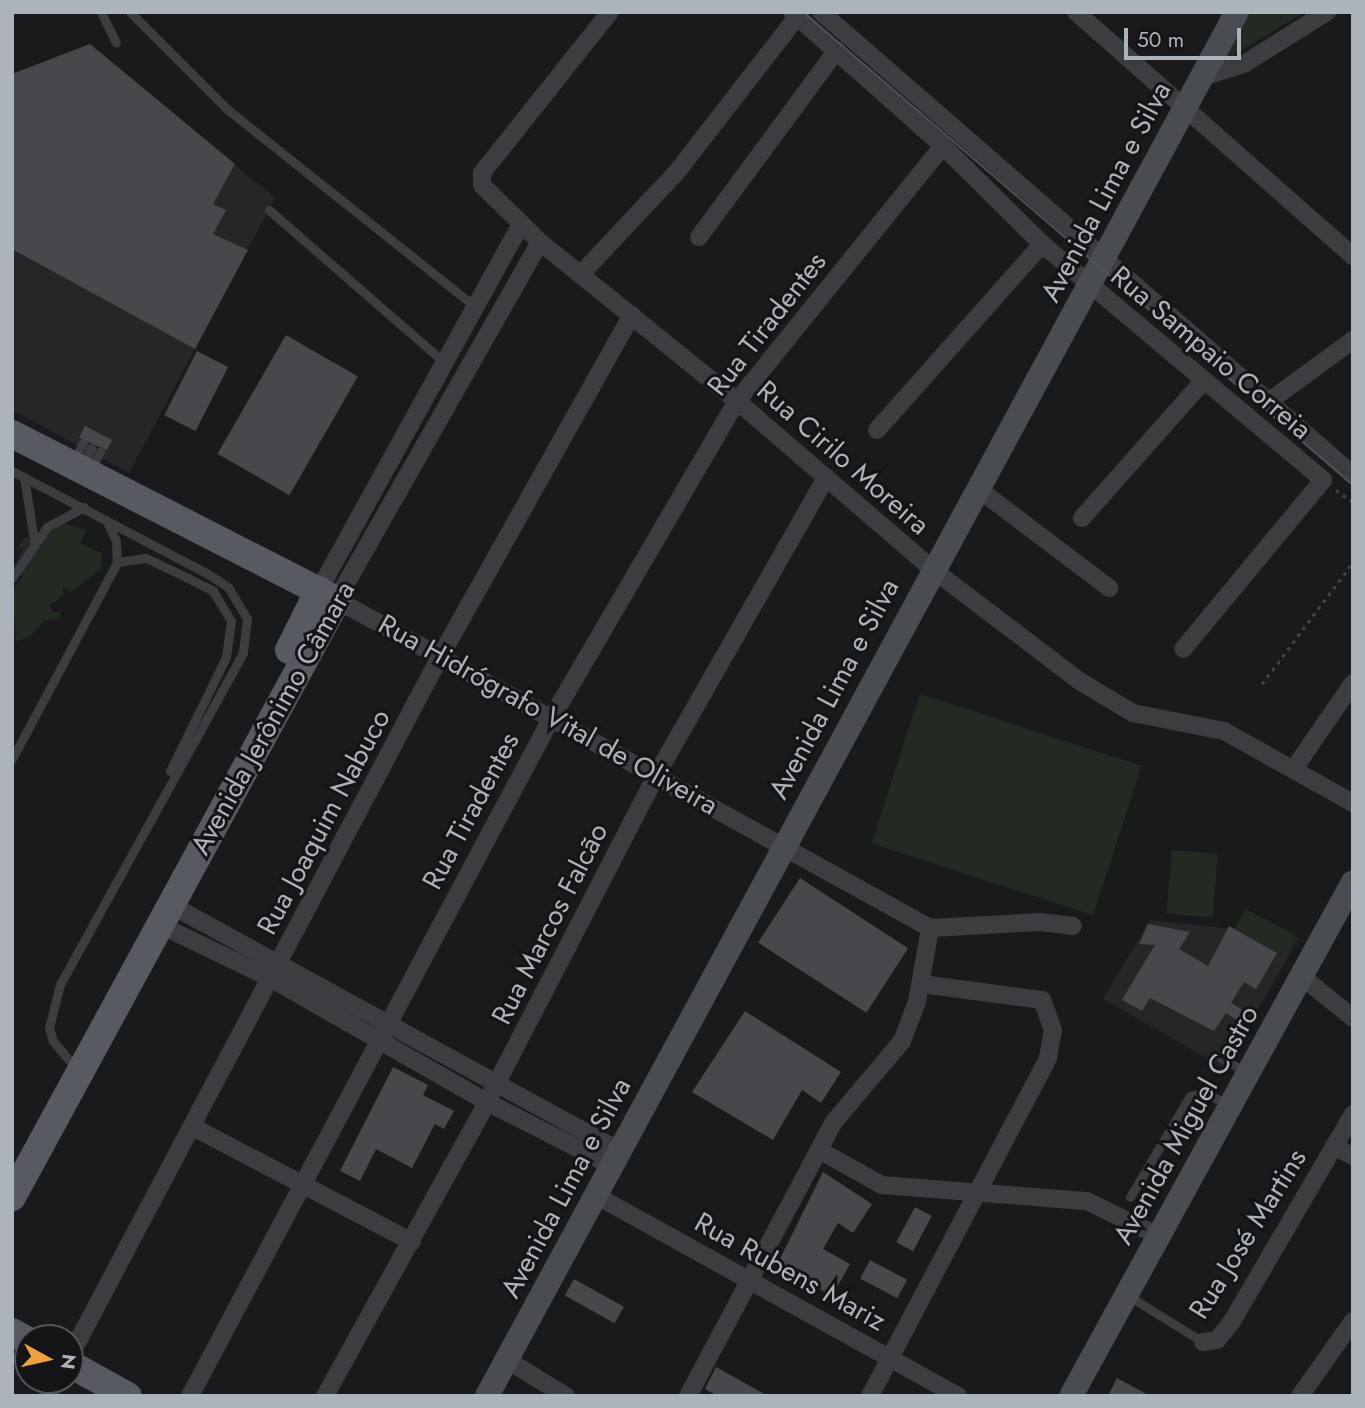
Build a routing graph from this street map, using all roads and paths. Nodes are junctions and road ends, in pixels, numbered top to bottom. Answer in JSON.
{"nodes":[{"id":1,"x":101,"y":12,"type":"edge"},
{"id":2,"x":130,"y":12,"type":"edge"},
{"id":3,"x":610,"y":12,"type":"edge"},
{"id":4,"x":821,"y":12,"type":"edge"},
{"id":5,"x":1076,"y":12,"type":"edge"},
{"id":6,"x":1237,"y":12,"type":"edge"},
{"id":7,"x":1328,"y":12,"type":"edge"},
{"id":8,"x":795,"y":15,"type":"edge"},
{"id":9,"x":116,"y":43,"type":"dead end"},
{"id":10,"x":837,"y":50,"type":"junction"},
{"id":11,"x":1200,"y":78,"type":"junction"},
{"id":12,"x":1185,"y":106,"type":"junction"},
{"id":13,"x":943,"y":146,"type":"junction"},
{"id":14,"x":269,"y":210,"type":"dead end"},
{"id":15,"x":521,"y":224,"type":"junction"},
{"id":16,"x":699,"y":237,"type":"dead end"},
{"id":17,"x":540,"y":242,"type":"junction"},
{"id":18,"x":1042,"y":244,"type":"junction"},
{"id":19,"x":1105,"y":256,"type":"junction"},
{"id":20,"x":1353,"y":256,"type":"edge"},
{"id":21,"x":582,"y":274,"type":"junction"},
{"id":22,"x":1090,"y":286,"type":"junction"},
{"id":23,"x":477,"y":308,"type":"junction"},
{"id":24,"x":632,"y":315,"type":"junction"},
{"id":25,"x":1351,"y":345,"type":"edge"},
{"id":26,"x":446,"y":364,"type":"junction"},
{"id":27,"x":1203,"y":381,"type":"junction"},
{"id":28,"x":737,"y":401,"type":"junction"},
{"id":29,"x":1268,"y":402,"type":"junction"},
{"id":30,"x":877,"y":430,"type":"dead end"},
{"id":31,"x":12,"y":434,"type":"edge"},
{"id":32,"x":12,"y":471,"type":"edge"},
{"id":33,"x":1353,"y":475,"type":"edge"},
{"id":34,"x":24,"y":477,"type":"junction"},
{"id":35,"x":825,"y":480,"type":"junction"},
{"id":36,"x":1323,"y":480,"type":"junction"},
{"id":37,"x":977,"y":488,"type":"junction"},
{"id":38,"x":1353,"y":502,"type":"edge"},
{"id":39,"x":84,"y":507,"type":"junction"},
{"id":40,"x":1082,"y":518,"type":"dead end"},
{"id":41,"x":106,"y":520,"type":"junction"},
{"id":42,"x":34,"y":540,"type":"junction"},
{"id":43,"x":117,"y":562,"type":"junction"},
{"id":44,"x":1353,"y":562,"type":"edge"},
{"id":45,"x":932,"y":569,"type":"junction"},
{"id":46,"x":12,"y":578,"type":"edge"},
{"id":47,"x":1109,"y":588,"type":"dead end"},
{"id":48,"x":328,"y":595,"type":"junction"},
{"id":49,"x":1183,"y":649,"type":"dead end"},
{"id":50,"x":441,"y":655,"type":"junction"},
{"id":51,"x":1353,"y":683,"type":"edge"},
{"id":52,"x":1262,"y":684,"type":"dead end"},
{"id":53,"x":551,"y":719,"type":"junction"},
{"id":54,"x":12,"y":759,"type":"edge"},
{"id":55,"x":1295,"y":768,"type":"junction"},
{"id":56,"x":657,"y":774,"type":"junction"},
{"id":57,"x":1353,"y":803,"type":"edge"},
{"id":58,"x":783,"y":846,"type":"junction"},
{"id":59,"x":1353,"y":882,"type":"edge"},
{"id":60,"x":110,"y":891,"type":"junction"},
{"id":61,"x":166,"y":915,"type":"junction"},
{"id":62,"x":1073,"y":926,"type":"dead end"},
{"id":63,"x":930,"y":928,"type":"junction"},
{"id":64,"x":275,"y":972,"type":"junction"},
{"id":65,"x":1301,"y":976,"type":"junction"},
{"id":66,"x":922,"y":984,"type":"junction"},
{"id":67,"x":1353,"y":1018,"type":"edge"},
{"id":68,"x":387,"y":1023,"type":"junction"},
{"id":69,"x":377,"y":1041,"type":"junction"},
{"id":70,"x":1220,"y":1057,"type":"dead end"},
{"id":71,"x":74,"y":1066,"type":"junction"},
{"id":72,"x":1248,"y":1073,"type":"junction"},
{"id":73,"x":497,"y":1082,"type":"junction"},
{"id":74,"x":487,"y":1102,"type":"junction"},
{"id":75,"x":1230,"y":1106,"type":"junction"},
{"id":76,"x":1353,"y":1114,"type":"edge"},
{"id":77,"x":193,"y":1127,"type":"junction"},
{"id":78,"x":1334,"y":1146,"type":"junction"},
{"id":79,"x":819,"y":1150,"type":"junction"},
{"id":80,"x":1353,"y":1156,"type":"edge"},
{"id":81,"x":616,"y":1158,"type":"junction"},
{"id":82,"x":12,"y":1165,"type":"edge"},
{"id":83,"x":303,"y":1185,"type":"junction"},
{"id":84,"x":977,"y":1195,"type":"junction"},
{"id":85,"x":597,"y":1196,"type":"junction"},
{"id":86,"x":12,"y":1197,"type":"edge"},
{"id":87,"x":1130,"y":1197,"type":"dead end"},
{"id":88,"x":1158,"y":1236,"type":"junction"},
{"id":89,"x":412,"y":1242,"type":"junction"},
{"id":90,"x":750,"y":1280,"type":"junction"},
{"id":91,"x":1126,"y":1294,"type":"junction"},
{"id":92,"x":1353,"y":1321,"type":"edge"},
{"id":93,"x":84,"y":1330,"type":"edge"},
{"id":94,"x":1203,"y":1342,"type":"joint"},
{"id":95,"x":890,"y":1357,"type":"junction"},
{"id":96,"x":507,"y":1360,"type":"junction"},
{"id":97,"x":84,"y":1372,"type":"edge"},
{"id":98,"x":1307,"y":1393,"type":"edge"},
{"id":99,"x":128,"y":1396,"type":"edge"},
{"id":100,"x":190,"y":1396,"type":"edge"},
{"id":101,"x":325,"y":1396,"type":"edge"},
{"id":102,"x":486,"y":1396,"type":"edge"},
{"id":103,"x":566,"y":1396,"type":"edge"},
{"id":104,"x":688,"y":1396,"type":"edge"},
{"id":105,"x":870,"y":1396,"type":"edge"},
{"id":106,"x":958,"y":1396,"type":"edge"},
{"id":107,"x":1071,"y":1396,"type":"edge"}],
"edges":[{"from":1,"to":9,"type":"lane"},
{"from":2,"to":23,"type":"lane"},
{"from":3,"to":15,"type":"street","name":"Rua Cirilo Moreira"},
{"from":4,"to":19,"type":"street","name":"Rua Sampaio Correia"},
{"from":5,"to":12,"type":"street"},
{"from":6,"to":11,"type":"main road","name":"Avenida Lima e Silva"},
{"from":7,"to":11,"type":"street"},
{"from":8,"to":10,"type":"street","name":"Rua Sampaio Correia"},
{"from":8,"to":21,"type":"street"},
{"from":10,"to":13,"type":"street","name":"Rua Sampaio Correia"},
{"from":10,"to":16,"type":"street"},
{"from":11,"to":12,"type":"main road","name":"Avenida Lima e Silva"},
{"from":12,"to":19,"type":"main road","name":"Avenida Lima e Silva"},
{"from":12,"to":20,"type":"street"},
{"from":13,"to":18,"type":"street","name":"Rua Sampaio Correia"},
{"from":13,"to":28,"type":"street","name":"Rua Tiradentes"},
{"from":14,"to":26,"type":"lane"},
{"from":15,"to":17,"type":"street","name":"Rua Cirilo Moreira"},
{"from":15,"to":23,"type":"street","name":"Avenida Jerônimo Câmara"},
{"from":17,"to":21,"type":"street","name":"Rua Cirilo Moreira"},
{"from":17,"to":48,"type":"street","name":"Avenida Jerônimo Câmara"},
{"from":18,"to":22,"type":"street","name":"Rua Sampaio Correia"},
{"from":18,"to":30,"type":"street"},
{"from":19,"to":22,"type":"main road","name":"Avenida Lima e Silva"},
{"from":19,"to":29,"type":"street","name":"Rua Sampaio Correia"},
{"from":21,"to":24,"type":"street","name":"Rua Cirilo Moreira"},
{"from":22,"to":27,"type":"street","name":"Rua Sampaio Correia"},
{"from":22,"to":37,"type":"main road","name":"Avenida Lima e Silva"},
{"from":23,"to":26,"type":"street","name":"Avenida Jerônimo Câmara"},
{"from":24,"to":28,"type":"street","name":"Rua Cirilo Moreira"},
{"from":24,"to":50,"type":"street","name":"Rua Joaquim Nabuco"},
{"from":25,"to":29,"type":"street"},
{"from":26,"to":48,"type":"street","name":"Avenida Jerônimo Câmara"},
{"from":27,"to":36,"type":"street","name":"Rua Sampaio Correia"},
{"from":27,"to":40,"type":"street"},
{"from":28,"to":35,"type":"street","name":"Rua Cirilo Moreira"},
{"from":28,"to":53,"type":"street","name":"Rua Tiradentes"},
{"from":29,"to":33,"type":"street","name":"Rua Sampaio Correia"},
{"from":31,"to":48,"type":"main road","name":"Rua Hidrógrafo Vital de Oliveira"},
{"from":32,"to":34,"type":"lane"},
{"from":34,"to":39,"type":"lane"},
{"from":34,"to":42,"type":"lane"},
{"from":35,"to":45,"type":"street","name":"Rua Cirilo Moreira"},
{"from":35,"to":56,"type":"street","name":"Rua Marcos Falcão"},
{"from":36,"to":38,"type":"path"},
{"from":36,"to":49,"type":"street"},
{"from":37,"to":45,"type":"main road","name":"Avenida Lima e Silva"},
{"from":37,"to":47,"type":"street"},
{"from":39,"to":41,"type":"lane"},
{"from":39,"to":42,"type":"lane"},
{"from":41,"to":43,"type":"lane"},
{"from":41,"to":60,"type":"lane"},
{"from":42,"to":46,"type":"lane"},
{"from":43,"to":54,"type":"lane"},
{"from":43,"to":60,"type":"lane"},
{"from":44,"to":52,"type":"path"},
{"from":45,"to":55,"type":"street","name":"Rua Cirilo Moreira"},
{"from":45,"to":58,"type":"main road","name":"Avenida Lima e Silva"},
{"from":48,"to":50,"type":"street","name":"Rua Hidrógrafo Vital de Oliveira"},
{"from":48,"to":61,"type":"main road","name":"Avenida Jerônimo Câmara"},
{"from":48,"to":71,"type":"main road","name":"Avenida Jerônimo Câmara"},
{"from":50,"to":53,"type":"street","name":"Rua Hidrógrafo Vital de Oliveira"},
{"from":50,"to":64,"type":"street","name":"Rua Joaquim Nabuco"},
{"from":51,"to":55,"type":"street"},
{"from":53,"to":56,"type":"street","name":"Rua Hidrógrafo Vital de Oliveira"},
{"from":53,"to":68,"type":"street","name":"Rua Tiradentes"},
{"from":55,"to":57,"type":"street","name":"Rua Cirilo Moreira"},
{"from":56,"to":58,"type":"street","name":"Rua Hidrógrafo Vital de Oliveira"},
{"from":56,"to":73,"type":"street","name":"Rua Marcos Falcão"},
{"from":58,"to":63,"type":"street","name":"Rua Hidrógrafo Vital de Oliveira"},
{"from":58,"to":81,"type":"main road","name":"Avenida Lima e Silva"},
{"from":59,"to":65,"type":"main road","name":"Avenida Miguel Castro"},
{"from":60,"to":71,"type":"lane"},
{"from":61,"to":64,"type":"street"},
{"from":61,"to":71,"type":"main road","name":"Avenida Jerônimo Câmara"},
{"from":62,"to":63,"type":"street"},
{"from":63,"to":66,"type":"street"},
{"from":64,"to":68,"type":"street"},
{"from":64,"to":69,"type":"street"},
{"from":64,"to":77,"type":"street","name":"Rua Joaquim Nabuco"},
{"from":65,"to":67,"type":"street"},
{"from":65,"to":72,"type":"main road","name":"Avenida Miguel Castro"},
{"from":66,"to":79,"type":"street"},
{"from":66,"to":84,"type":"street"},
{"from":68,"to":69,"type":"street","name":"Rua Tiradentes"},
{"from":68,"to":73,"type":"street"},
{"from":69,"to":74,"type":"street"},
{"from":69,"to":83,"type":"street","name":"Rua Tiradentes"},
{"from":70,"to":72,"type":"lane"},
{"from":71,"to":82,"type":"main road","name":"Avenida Jerônimo Câmara"},
{"from":71,"to":86,"type":"main road","name":"Avenida Jerônimo Câmara"},
{"from":72,"to":75,"type":"main road","name":"Avenida Miguel Castro"},
{"from":73,"to":74,"type":"street","name":"Rua Marcos Falcão"},
{"from":73,"to":81,"type":"street"},
{"from":74,"to":81,"type":"street"},
{"from":74,"to":89,"type":"street","name":"Rua Marcos Falcão"},
{"from":75,"to":87,"type":"lane"},
{"from":75,"to":88,"type":"main road","name":"Avenida Miguel Castro"},
{"from":76,"to":78,"type":"street","name":"Rua José Martins"},
{"from":77,"to":83,"type":"street"},
{"from":77,"to":93,"type":"street","name":"Rua Joaquim Nabuco"},
{"from":78,"to":80,"type":"street","name":"Rua José Martins"},
{"from":78,"to":94,"type":"street","name":"Rua José Martins"},
{"from":79,"to":84,"type":"street"},
{"from":79,"to":90,"type":"street"},
{"from":81,"to":85,"type":"main road","name":"Avenida Lima e Silva"},
{"from":83,"to":89,"type":"street"},
{"from":83,"to":100,"type":"street","name":"Rua Tiradentes"},
{"from":84,"to":88,"type":"street"},
{"from":84,"to":95,"type":"street"},
{"from":85,"to":90,"type":"street","name":"Rua Rubens Mariz"},
{"from":85,"to":96,"type":"main road","name":"Avenida Lima e Silva"},
{"from":88,"to":91,"type":"main road","name":"Avenida Miguel Castro"},
{"from":89,"to":101,"type":"street","name":"Rua Marcos Falcão"},
{"from":90,"to":95,"type":"street","name":"Rua Rubens Mariz"},
{"from":90,"to":104,"type":"street"},
{"from":91,"to":94,"type":"lane"},
{"from":91,"to":107,"type":"main road","name":"Avenida Miguel Castro"},
{"from":92,"to":98,"type":"street"},
{"from":95,"to":105,"type":"street"},
{"from":95,"to":106,"type":"street","name":"Rua Rubens Mariz"},
{"from":96,"to":102,"type":"main road","name":"Avenida Lima e Silva"},
{"from":96,"to":103,"type":"street"},
{"from":97,"to":99,"type":"main road"}]}
